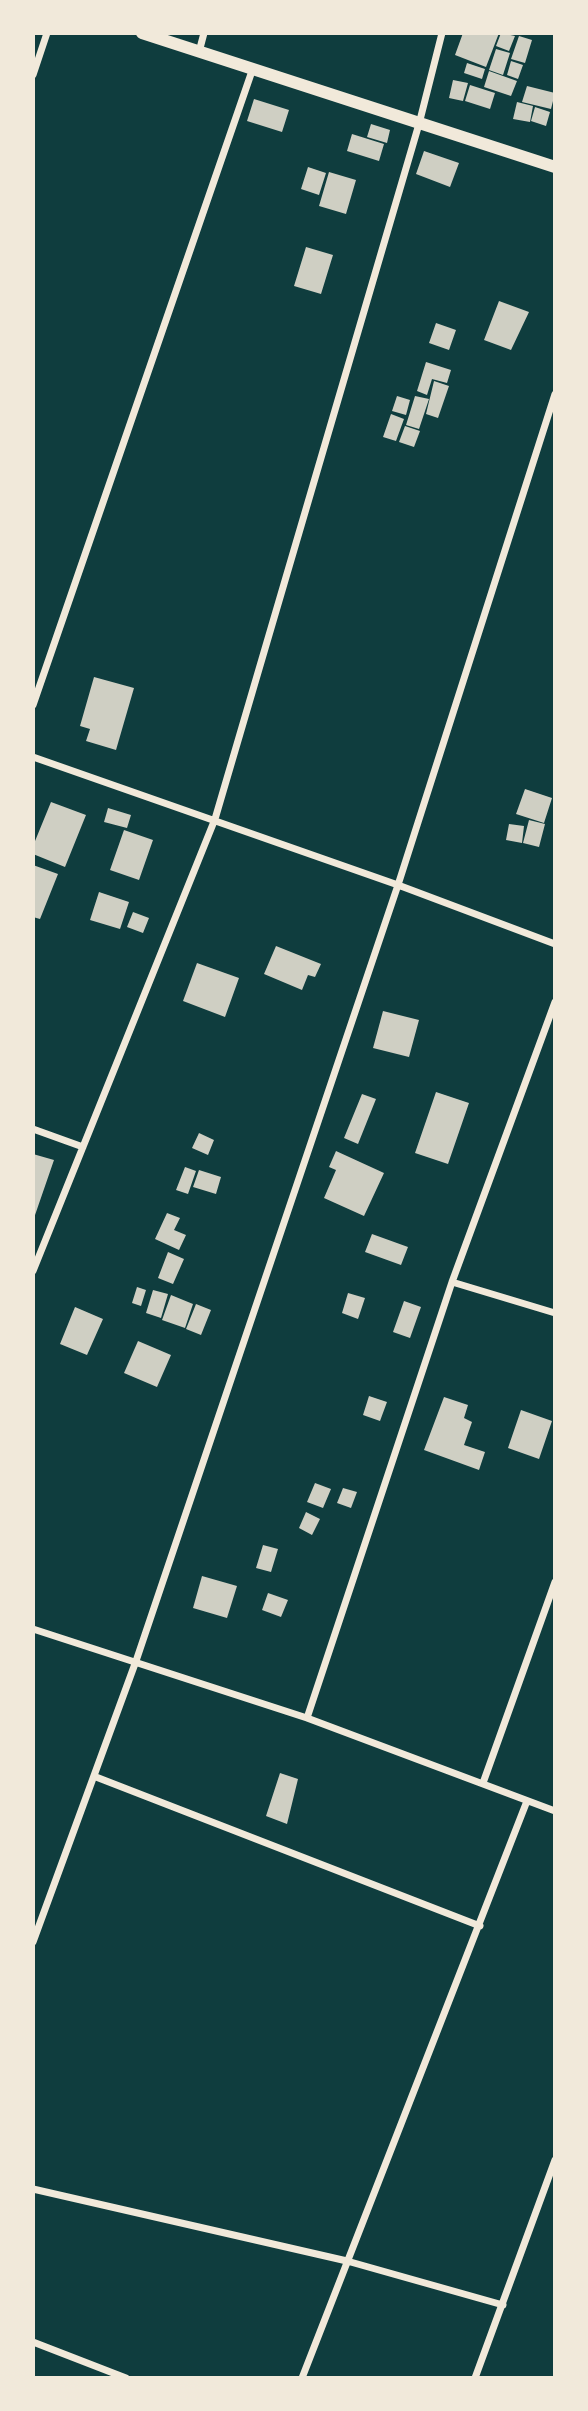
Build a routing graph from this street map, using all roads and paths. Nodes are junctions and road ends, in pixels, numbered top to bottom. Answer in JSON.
{"nodes":[{"id":1,"x":47,"y":33,"type":"edge"},
{"id":2,"x":142,"y":33,"type":"edge"},
{"id":3,"x":204,"y":33,"type":"edge"},
{"id":4,"x":442,"y":33,"type":"edge"},
{"id":5,"x":199,"y":52,"type":"junction"},
{"id":6,"x":253,"y":71,"type":"junction"},
{"id":7,"x":33,"y":75,"type":"edge"},
{"id":8,"x":419,"y":124,"type":"junction"},
{"id":9,"x":555,"y":167,"type":"edge"},
{"id":10,"x":555,"y":394,"type":"edge"},
{"id":11,"x":33,"y":705,"type":"edge"},
{"id":12,"x":33,"y":757,"type":"edge"},
{"id":13,"x":215,"y":819,"type":"junction"},
{"id":14,"x":398,"y":885,"type":"junction"},
{"id":15,"x":555,"y":944,"type":"edge"},
{"id":16,"x":555,"y":1002,"type":"edge"},
{"id":17,"x":33,"y":1129,"type":"edge"},
{"id":18,"x":83,"y":1147,"type":"junction"},
{"id":19,"x":33,"y":1271,"type":"edge"},
{"id":20,"x":452,"y":1282,"type":"junction"},
{"id":21,"x":555,"y":1313,"type":"edge"},
{"id":22,"x":555,"y":1582,"type":"edge"},
{"id":23,"x":33,"y":1629,"type":"edge"},
{"id":24,"x":136,"y":1661,"type":"junction"},
{"id":25,"x":307,"y":1718,"type":"junction"},
{"id":26,"x":96,"y":1777,"type":"junction"},
{"id":27,"x":482,"y":1783,"type":"junction"},
{"id":28,"x":527,"y":1801,"type":"junction"},
{"id":29,"x":555,"y":1811,"type":"edge"},
{"id":30,"x":480,"y":1926,"type":"junction"},
{"id":31,"x":33,"y":1941,"type":"edge"},
{"id":32,"x":555,"y":2160,"type":"edge"},
{"id":33,"x":33,"y":2189,"type":"edge"},
{"id":34,"x":347,"y":2262,"type":"junction"},
{"id":35,"x":503,"y":2305,"type":"junction"},
{"id":36,"x":33,"y":2342,"type":"edge"},
{"id":37,"x":126,"y":2378,"type":"edge"},
{"id":38,"x":302,"y":2378,"type":"edge"},
{"id":39,"x":475,"y":2378,"type":"edge"}],
"edges":[{"from":1,"to":7,"type":"street"},
{"from":2,"to":5,"type":"street"},
{"from":3,"to":5,"type":"street"},
{"from":4,"to":8,"type":"street"},
{"from":5,"to":6,"type":"street"},
{"from":6,"to":8,"type":"street"},
{"from":6,"to":11,"type":"street"},
{"from":8,"to":9,"type":"street"},
{"from":8,"to":13,"type":"street"},
{"from":10,"to":14,"type":"street"},
{"from":12,"to":13,"type":"street"},
{"from":13,"to":14,"type":"street"},
{"from":13,"to":18,"type":"street"},
{"from":14,"to":15,"type":"street"},
{"from":14,"to":24,"type":"street"},
{"from":16,"to":20,"type":"street"},
{"from":17,"to":18,"type":"street"},
{"from":18,"to":19,"type":"street"},
{"from":20,"to":21,"type":"street"},
{"from":20,"to":25,"type":"street"},
{"from":22,"to":27,"type":"street"},
{"from":23,"to":24,"type":"street"},
{"from":24,"to":25,"type":"street"},
{"from":24,"to":26,"type":"street"},
{"from":25,"to":27,"type":"street"},
{"from":26,"to":30,"type":"street"},
{"from":26,"to":31,"type":"street"},
{"from":27,"to":28,"type":"street"},
{"from":28,"to":29,"type":"street"},
{"from":28,"to":30,"type":"street"},
{"from":30,"to":34,"type":"street"},
{"from":32,"to":35,"type":"street"},
{"from":33,"to":34,"type":"street"},
{"from":34,"to":35,"type":"street"},
{"from":34,"to":38,"type":"street"},
{"from":35,"to":39,"type":"street"},
{"from":36,"to":37,"type":"street"}]}
